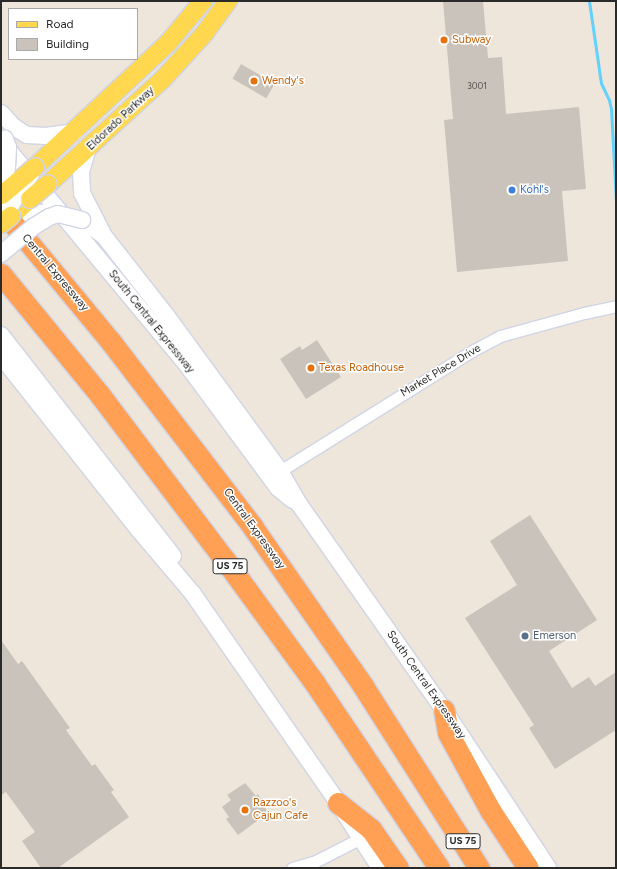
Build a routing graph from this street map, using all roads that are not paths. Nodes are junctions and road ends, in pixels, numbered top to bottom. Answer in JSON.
{"nodes":[{"id":1,"x":204,"y":1,"type":"edge"},
{"id":2,"x":222,"y":5,"type":"edge"},
{"id":3,"x":162,"y":80,"type":"junction"},
{"id":4,"x":1,"y":113,"type":"edge"},
{"id":5,"x":74,"y":132,"type":"junction"},
{"id":6,"x":3,"y":134,"type":"edge"},
{"id":7,"x":87,"y":151,"type":"junction"},
{"id":8,"x":1,"y":159,"type":"edge"},
{"id":9,"x":3,"y":210,"type":"edge"},
{"id":10,"x":58,"y":214,"type":"junction"},
{"id":11,"x":104,"y":236,"type":"junction"},
{"id":12,"x":1,"y":254,"type":"edge"},
{"id":13,"x":1,"y":274,"type":"edge"},
{"id":14,"x":616,"y":306,"type":"edge"},
{"id":15,"x":1,"y":335,"type":"edge"},
{"id":16,"x":1,"y":356,"type":"edge"},
{"id":17,"x":280,"y":471,"type":"junction"},
{"id":18,"x":299,"y":504,"type":"junction"},
{"id":19,"x":193,"y":594,"type":"junction"},
{"id":20,"x":444,"y":710,"type":"junction"},
{"id":21,"x":338,"y":803,"type":"junction"},
{"id":22,"x":361,"y":838,"type":"junction"},
{"id":23,"x":292,"y":868,"type":"edge"},
{"id":24,"x":380,"y":868,"type":"edge"},
{"id":25,"x":398,"y":868,"type":"edge"},
{"id":26,"x":439,"y":868,"type":"edge"},
{"id":27,"x":479,"y":868,"type":"edge"},
{"id":28,"x":528,"y":868,"type":"edge"},
{"id":29,"x":548,"y":868,"type":"edge"}],
"edges":[{"from":1,"to":3,"type":"main road"},
{"from":1,"to":5,"type":"main road","name":"Eldorado Parkway"},
{"from":2,"to":3,"type":"main road","name":"Eldorado Parkway"},
{"from":3,"to":7,"type":"main road","name":"Eldorado Parkway"},
{"from":4,"to":5,"type":"main road"},
{"from":5,"to":9,"type":"main road","name":"Eldorado Parkway","bridge":true},
{"from":6,"to":8,"type":"main road"},
{"from":6,"to":9,"type":"main road","bridge":true},
{"from":6,"to":18,"type":"main road","name":"South Central Expressway"},
{"from":7,"to":9,"type":"main road","name":"Eldorado Parkway","bridge":true},
{"from":7,"to":11,"type":"main road"},
{"from":9,"to":10,"type":"main road","bridge":true},
{"from":9,"to":27,"type":"highway","name":"Central Expressway","number":"US 75"},
{"from":10,"to":11,"type":"main road","bridge":true},
{"from":10,"to":12,"type":"main road","bridge":true},
{"from":11,"to":17,"type":"main road","name":"South Central Expressway"},
{"from":13,"to":26,"type":"highway","number":"US 75"},
{"from":14,"to":17,"type":"street","name":"Market Place Drive"},
{"from":15,"to":19,"type":"main road"},
{"from":16,"to":19,"type":"main road"},
{"from":17,"to":18,"type":"main road","name":"South Central Expressway"},
{"from":18,"to":20,"type":"main road","name":"South Central Expressway"},
{"from":19,"to":21,"type":"main road"},
{"from":20,"to":28,"type":"highway"},
{"from":20,"to":29,"type":"main road","name":"South Central Expressway"},
{"from":21,"to":22,"type":"main road"},
{"from":21,"to":25,"type":"highway"},
{"from":22,"to":23,"type":"street"},
{"from":22,"to":24,"type":"main road"}]}
